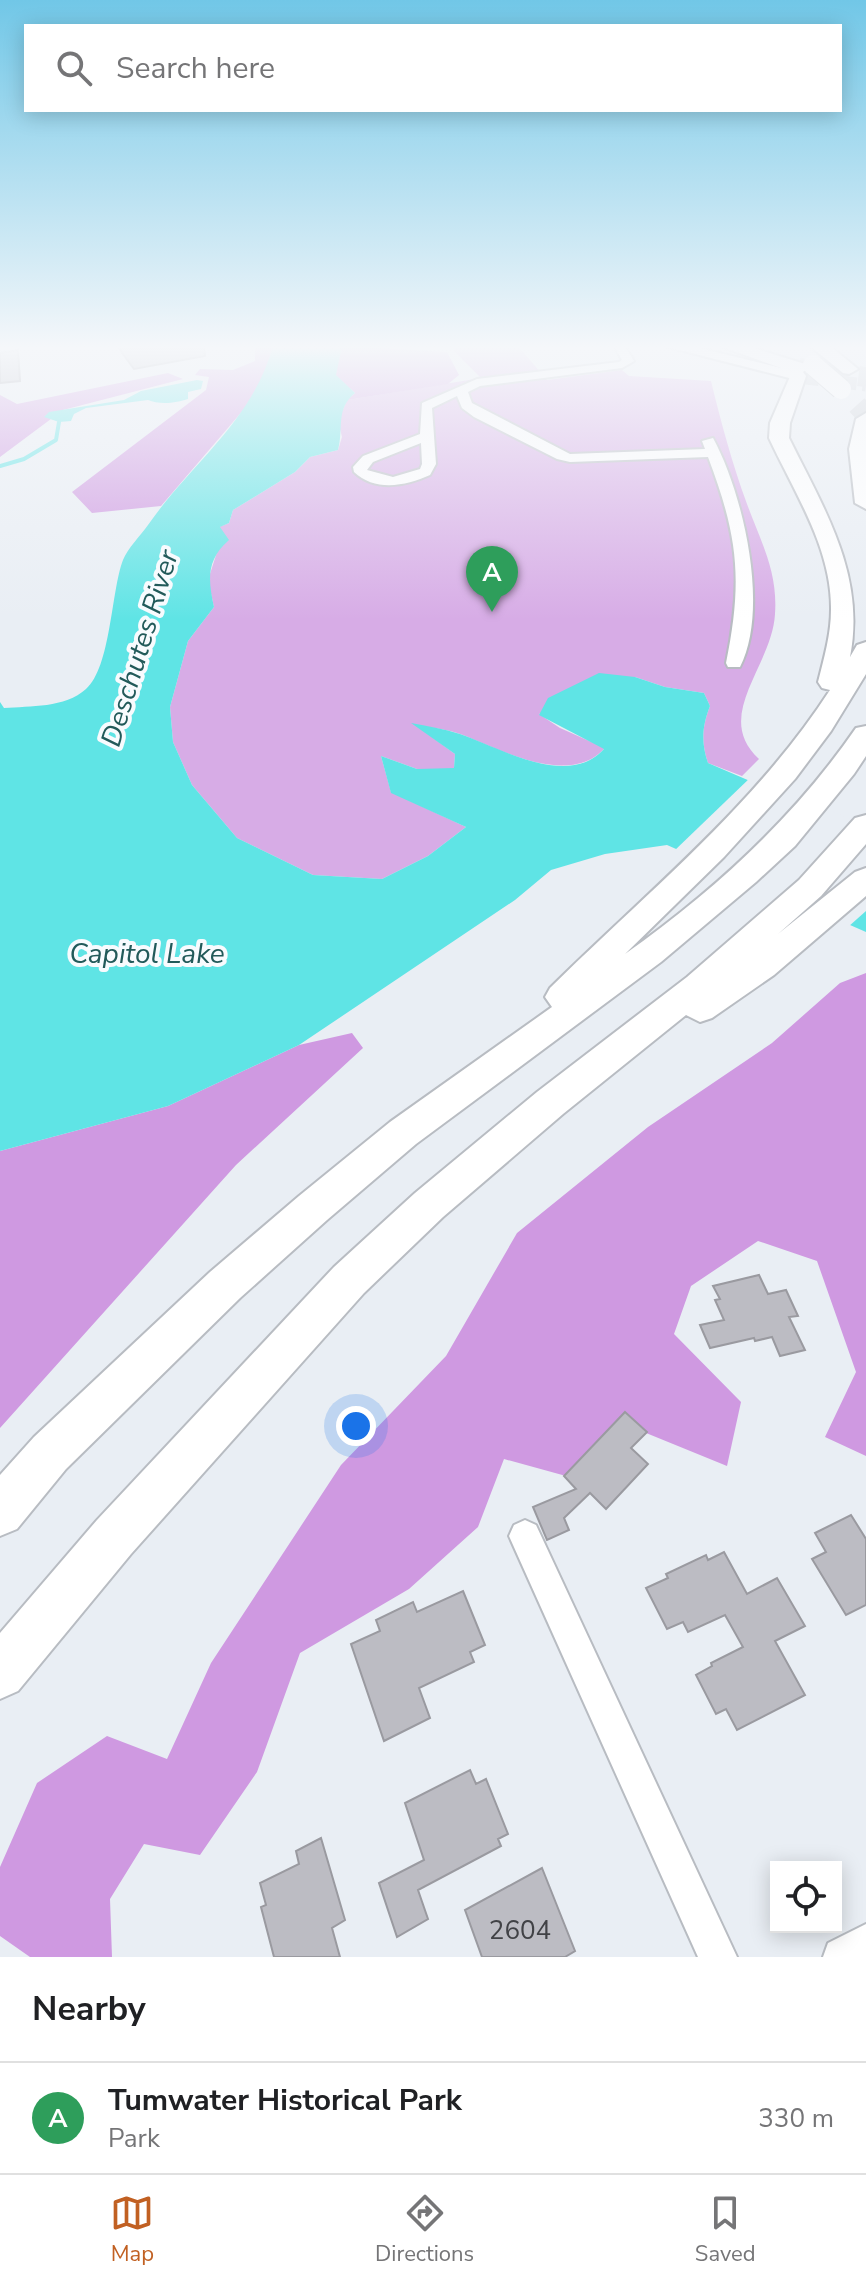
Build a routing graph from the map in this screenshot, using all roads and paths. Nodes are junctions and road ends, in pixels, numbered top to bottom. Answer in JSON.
{"nodes":[{"id":1,"x":423,"y":437,"type":"edge"},
{"id":2,"x":426,"y":437,"type":"edge"},
{"id":3,"x":523,"y":437,"type":"edge"},
{"id":4,"x":779,"y":437,"type":"edge"},
{"id":5,"x":859,"y":437,"type":"edge"},
{"id":6,"x":866,"y":503,"type":"edge"},
{"id":7,"x":866,"y":650,"type":"edge"},
{"id":8,"x":734,"y":663,"type":"dead end"},
{"id":9,"x":866,"y":734,"type":"edge"},
{"id":10,"x":801,"y":752,"type":"junction"},
{"id":11,"x":866,"y":825,"type":"edge"},
{"id":12,"x":866,"y":879,"type":"edge"},
{"id":13,"x":709,"y":992,"type":"junction"},
{"id":14,"x":505,"y":1057,"type":"junction"},
{"id":15,"x":0,"y":1512,"type":"edge"},
{"id":16,"x":525,"y":1536,"type":"dead end"},
{"id":17,"x":0,"y":1673,"type":"edge"},
{"id":18,"x":866,"y":1943,"type":"edge"},
{"id":19,"x":718,"y":1957,"type":"edge"},
{"id":20,"x":842,"y":1957,"type":"edge"}],
"edges":[{"from":1,"to":2,"type":"street"},
{"from":3,"to":8,"type":"street"},
{"from":4,"to":10,"type":"highway"},
{"from":5,"to":6,"type":"highway"},
{"from":7,"to":10,"type":"highway"},
{"from":9,"to":14,"type":"highway"},
{"from":10,"to":14,"type":"highway"},
{"from":11,"to":13,"type":"highway"},
{"from":12,"to":13,"type":"highway"},
{"from":13,"to":17,"type":"highway"},
{"from":14,"to":15,"type":"highway"},
{"from":16,"to":19,"type":"street"},
{"from":18,"to":20,"type":"street"}]}
